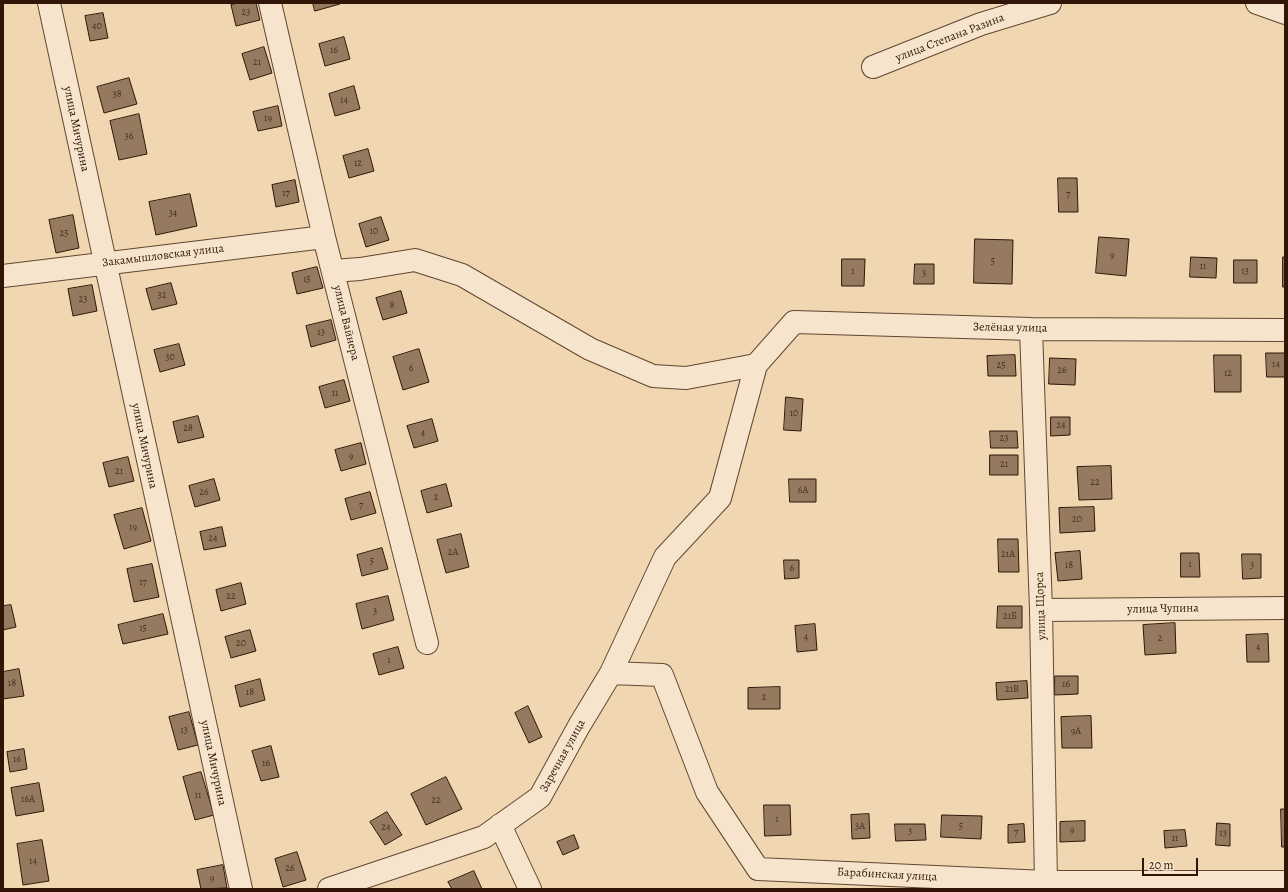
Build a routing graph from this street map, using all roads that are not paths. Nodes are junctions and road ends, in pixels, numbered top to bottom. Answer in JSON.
{"nodes":[{"id":1,"x":49,"y":3,"type":"edge"},
{"id":2,"x":270,"y":3,"type":"edge"},
{"id":3,"x":1050,"y":3,"type":"edge"},
{"id":4,"x":1257,"y":3,"type":"edge"},
{"id":5,"x":1285,"y":12,"type":"edge"},
{"id":6,"x":873,"y":67,"type":"dead end"},
{"id":7,"x":324,"y":237,"type":"junction"},
{"id":8,"x":105,"y":263,"type":"junction"},
{"id":9,"x":333,"y":271,"type":"junction"},
{"id":10,"x":3,"y":276,"type":"edge"},
{"id":11,"x":1031,"y":329,"type":"junction"},
{"id":12,"x":1285,"y":330,"type":"edge"},
{"id":13,"x":756,"y":365,"type":"junction"},
{"id":14,"x":1285,"y":608,"type":"edge"},
{"id":15,"x":1041,"y":610,"type":"junction"},
{"id":16,"x":428,"y":643,"type":"dead end"},
{"id":17,"x":611,"y":674,"type":"junction"},
{"id":18,"x":500,"y":825,"type":"junction"},
{"id":19,"x":1046,"y":882,"type":"junction"},
{"id":20,"x":1285,"y":882,"type":"edge"},
{"id":21,"x":1008,"y":885,"type":"edge"},
{"id":22,"x":241,"y":889,"type":"edge"},
{"id":23,"x":329,"y":889,"type":"edge"},
{"id":24,"x":530,"y":889,"type":"edge"}],
"edges":[{"from":1,"to":8,"type":"street","name":"улица Мичурина"},
{"from":2,"to":7,"type":"street","name":"улица Вайнера"},
{"from":3,"to":6,"type":"street","name":"улица Степана Разина"},
{"from":4,"to":5,"type":"street"},
{"from":7,"to":8,"type":"street","name":"Закамышловская улица"},
{"from":7,"to":9,"type":"street","name":"улица Вайнера"},
{"from":8,"to":10,"type":"street","name":"Закамышловская улица"},
{"from":8,"to":22,"type":"street","name":"улица Мичурина"},
{"from":9,"to":13,"type":"street"},
{"from":9,"to":16,"type":"street","name":"улица Вайнера"},
{"from":11,"to":12,"type":"street","name":"Зелёная улица"},
{"from":11,"to":13,"type":"street","name":"Зелёная улица"},
{"from":11,"to":15,"type":"street","name":"улица Щорса"},
{"from":13,"to":17,"type":"street","name":"Заречная улица"},
{"from":14,"to":15,"type":"street","name":"улица Чупина"},
{"from":15,"to":19,"type":"street","name":"улица Щорса"},
{"from":17,"to":18,"type":"street","name":"Заречная улица"},
{"from":17,"to":21,"type":"street","name":"Барабинская улица"},
{"from":18,"to":23,"type":"street","name":"Заречная улица"},
{"from":18,"to":24,"type":"street"},
{"from":19,"to":20,"type":"street","name":"Барабинская улица"},
{"from":19,"to":21,"type":"street","name":"Барабинская улица"}]}
